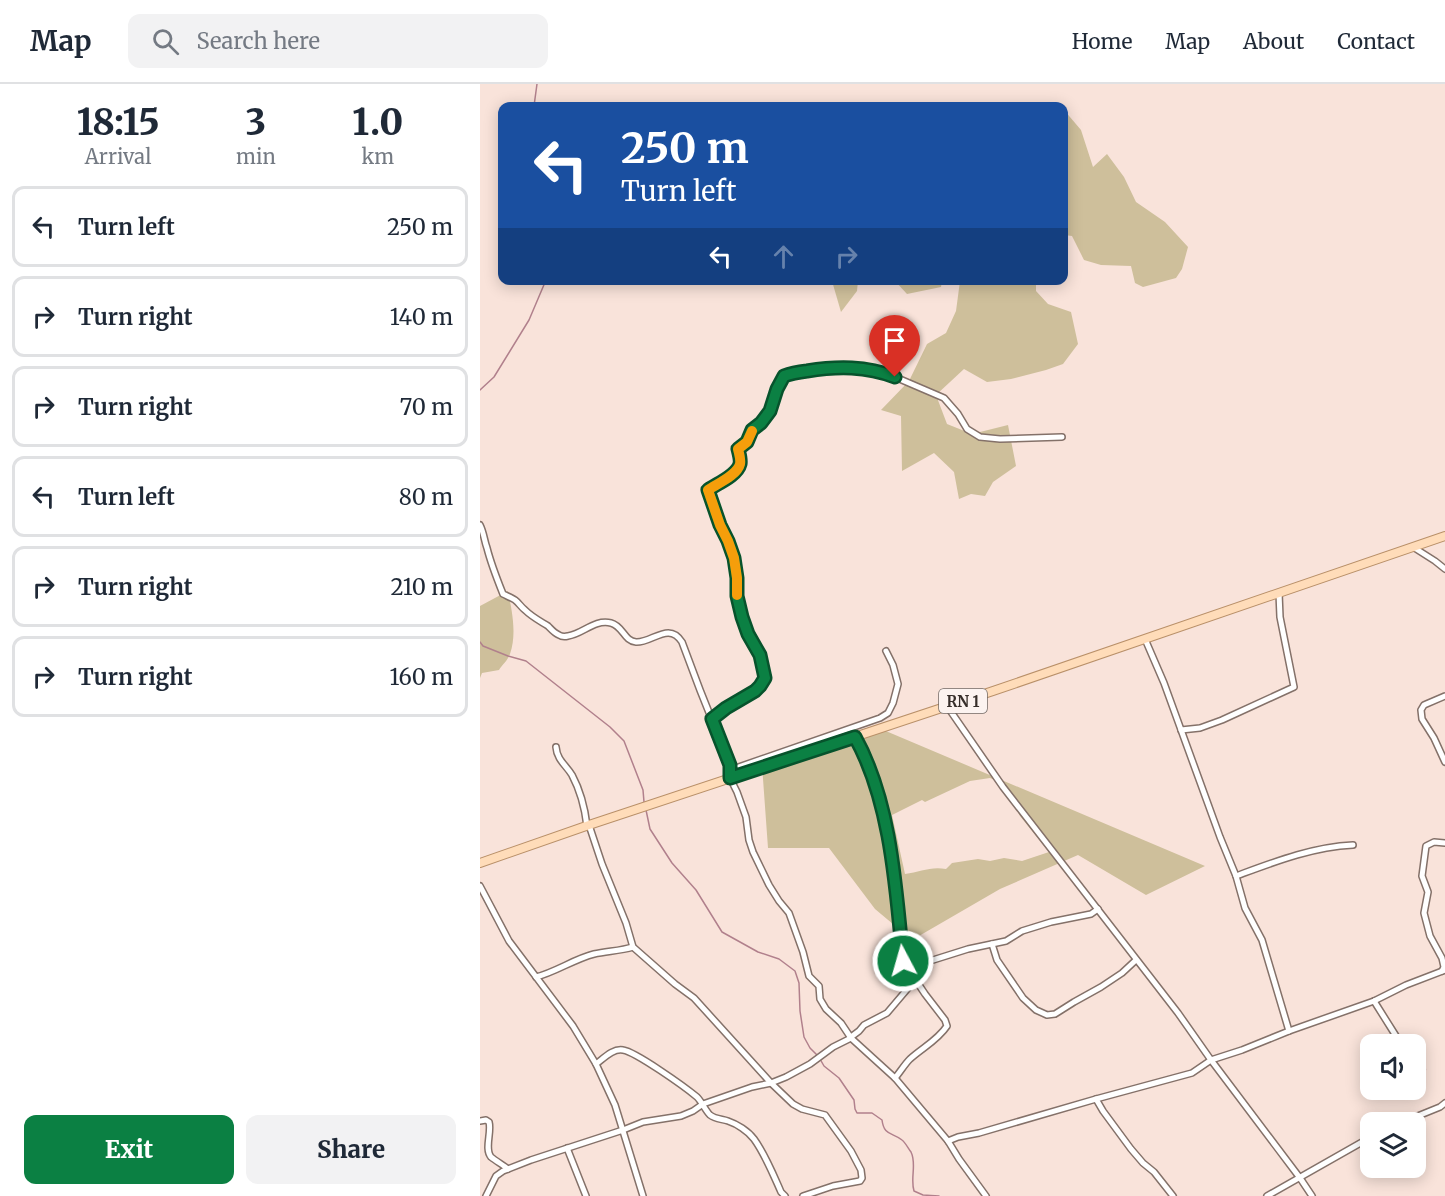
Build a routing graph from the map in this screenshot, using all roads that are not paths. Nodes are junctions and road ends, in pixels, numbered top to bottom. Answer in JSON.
{"nodes":[{"id":1,"x":1062,"y":437,"type":"dead end"},
{"id":2,"x":480,"y":525,"type":"edge"},
{"id":3,"x":1445,"y":536,"type":"edge"},
{"id":4,"x":1413,"y":547,"type":"junction"},
{"id":5,"x":1445,"y":570,"type":"edge"},
{"id":6,"x":1279,"y":593,"type":"junction"},
{"id":7,"x":1145,"y":639,"type":"junction"},
{"id":8,"x":886,"y":651,"type":"dead end"},
{"id":9,"x":1445,"y":696,"type":"edge"},
{"id":10,"x":947,"y":706,"type":"junction"},
{"id":11,"x":712,"y":719,"type":"junction"},
{"id":12,"x":1181,"y":730,"type":"junction"},
{"id":13,"x":855,"y":737,"type":"junction"},
{"id":14,"x":556,"y":747,"type":"dead end"},
{"id":15,"x":1445,"y":762,"type":"edge"},
{"id":16,"x":730,"y":774,"type":"junction"},
{"id":17,"x":588,"y":825,"type":"junction"},
{"id":18,"x":1445,"y":843,"type":"edge"},
{"id":19,"x":1353,"y":844,"type":"dead end"},
{"id":20,"x":480,"y":863,"type":"edge"},
{"id":21,"x":1236,"y":876,"type":"junction"},
{"id":22,"x":480,"y":886,"type":"edge"},
{"id":23,"x":1098,"y":909,"type":"junction"},
{"id":24,"x":992,"y":944,"type":"junction"},
{"id":25,"x":633,"y":947,"type":"junction"},
{"id":26,"x":1136,"y":960,"type":"junction"},
{"id":27,"x":908,"y":968,"type":"junction"},
{"id":28,"x":1443,"y":971,"type":"edge"},
{"id":29,"x":536,"y":977,"type":"junction"},
{"id":30,"x":915,"y":980,"type":"junction"},
{"id":31,"x":1374,"y":1001,"type":"junction"},
{"id":32,"x":1289,"y":1031,"type":"junction"},
{"id":33,"x":1395,"y":1034,"type":"edge"},
{"id":34,"x":851,"y":1037,"type":"junction"},
{"id":35,"x":1211,"y":1060,"type":"junction"},
{"id":36,"x":596,"y":1065,"type":"junction"},
{"id":37,"x":895,"y":1078,"type":"junction"},
{"id":38,"x":771,"y":1083,"type":"junction"},
{"id":39,"x":1096,"y":1098,"type":"junction"},
{"id":40,"x":1445,"y":1103,"type":"edge"},
{"id":41,"x":703,"y":1104,"type":"junction"},
{"id":42,"x":1426,"y":1113,"type":"edge"},
{"id":43,"x":480,"y":1121,"type":"edge"},
{"id":44,"x":623,"y":1131,"type":"junction"},
{"id":45,"x":948,"y":1141,"type":"junction"},
{"id":46,"x":1360,"y":1143,"type":"edge"},
{"id":47,"x":567,"y":1148,"type":"junction"},
{"id":48,"x":508,"y":1169,"type":"junction"},
{"id":49,"x":1300,"y":1178,"type":"junction"},
{"id":50,"x":486,"y":1196,"type":"edge"},
{"id":51,"x":586,"y":1196,"type":"edge"},
{"id":52,"x":643,"y":1196,"type":"edge"},
{"id":53,"x":785,"y":1196,"type":"edge"},
{"id":54,"x":803,"y":1196,"type":"edge"},
{"id":55,"x":986,"y":1196,"type":"edge"},
{"id":56,"x":1173,"y":1196,"type":"edge"},
{"id":57,"x":1267,"y":1196,"type":"edge"},
{"id":58,"x":1312,"y":1196,"type":"edge"}],
"edges":[{"from":1,"to":11,"type":"street"},
{"from":2,"to":11,"type":"street"},
{"from":3,"to":4,"type":"main road","number":"RN 1"},
{"from":4,"to":5,"type":"street"},
{"from":4,"to":6,"type":"main road","number":"RN 1"},
{"from":6,"to":7,"type":"main road","number":"RN 1"},
{"from":6,"to":12,"type":"street"},
{"from":7,"to":10,"type":"main road","number":"RN 1"},
{"from":7,"to":12,"type":"street"},
{"from":8,"to":16,"type":"street"},
{"from":9,"to":15,"type":"street"},
{"from":10,"to":13,"type":"main road","number":"RN 1"},
{"from":10,"to":23,"type":"street"},
{"from":11,"to":16,"type":"street"},
{"from":12,"to":21,"type":"street"},
{"from":13,"to":16,"type":"main road","number":"RN 1"},
{"from":13,"to":27,"type":"street"},
{"from":14,"to":17,"type":"street"},
{"from":16,"to":17,"type":"main road","number":"RN 1"},
{"from":16,"to":34,"type":"street"},
{"from":17,"to":20,"type":"main road","number":"RN 1"},
{"from":17,"to":25,"type":"street"},
{"from":18,"to":28,"type":"street"},
{"from":19,"to":21,"type":"street"},
{"from":21,"to":32,"type":"street"},
{"from":22,"to":29,"type":"street"},
{"from":23,"to":24,"type":"street"},
{"from":23,"to":26,"type":"street"},
{"from":24,"to":26,"type":"street"},
{"from":24,"to":27,"type":"street"},
{"from":25,"to":29,"type":"street"},
{"from":25,"to":38,"type":"street"},
{"from":26,"to":35,"type":"street"},
{"from":27,"to":30,"type":"street"},
{"from":28,"to":31,"type":"street"},
{"from":29,"to":36,"type":"street"},
{"from":30,"to":34,"type":"street"},
{"from":30,"to":37,"type":"street"},
{"from":31,"to":32,"type":"street"},
{"from":31,"to":33,"type":"street"},
{"from":32,"to":35,"type":"street"},
{"from":34,"to":37,"type":"street"},
{"from":34,"to":38,"type":"street"},
{"from":35,"to":39,"type":"street"},
{"from":35,"to":49,"type":"street"},
{"from":36,"to":41,"type":"street"},
{"from":36,"to":44,"type":"street"},
{"from":37,"to":45,"type":"street"},
{"from":38,"to":41,"type":"street"},
{"from":38,"to":54,"type":"street"},
{"from":39,"to":45,"type":"street"},
{"from":39,"to":56,"type":"street"},
{"from":40,"to":42,"type":"street"},
{"from":41,"to":44,"type":"street"},
{"from":41,"to":53,"type":"street"},
{"from":43,"to":48,"type":"street"},
{"from":44,"to":47,"type":"street"},
{"from":44,"to":52,"type":"street"},
{"from":45,"to":55,"type":"street"},
{"from":46,"to":49,"type":"street"},
{"from":47,"to":48,"type":"street"},
{"from":47,"to":51,"type":"street"},
{"from":48,"to":50,"type":"street"},
{"from":49,"to":57,"type":"street"},
{"from":49,"to":58,"type":"street"}]}
